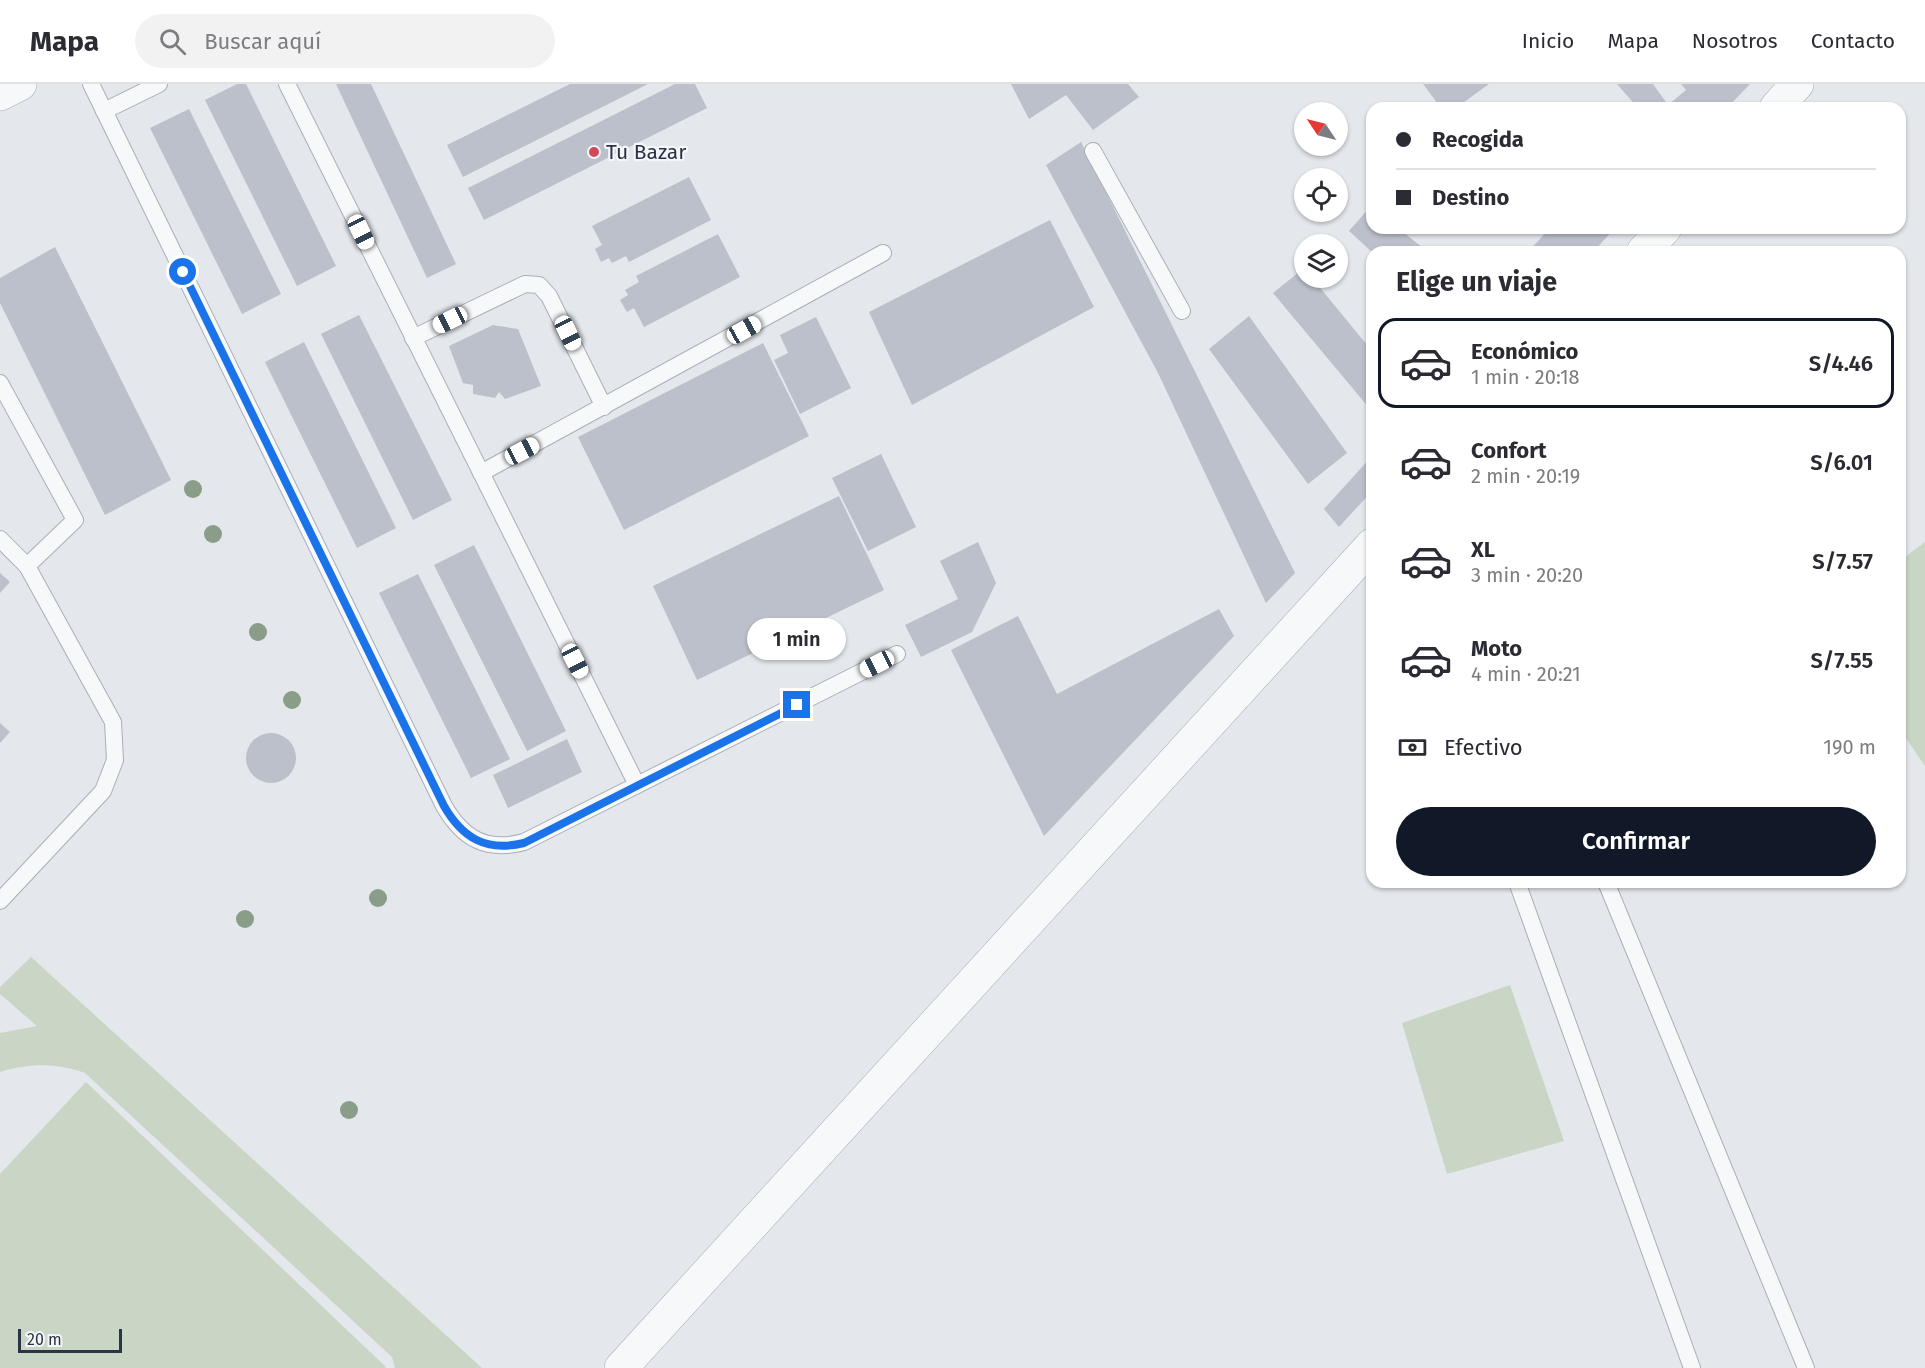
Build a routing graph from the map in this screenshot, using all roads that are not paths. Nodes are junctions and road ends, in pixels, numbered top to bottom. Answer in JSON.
{"nodes":[{"id":1,"x":20,"y":84,"type":"edge"},
{"id":2,"x":91,"y":84,"type":"edge"},
{"id":3,"x":159,"y":84,"type":"edge"},
{"id":4,"x":287,"y":84,"type":"edge"},
{"id":5,"x":1797,"y":84,"type":"edge"},
{"id":6,"x":0,"y":94,"type":"edge"},
{"id":7,"x":1781,"y":102,"type":"edge"},
{"id":8,"x":104,"y":111,"type":"junction"},
{"id":9,"x":1093,"y":151,"type":"dead end"},
{"id":10,"x":1660,"y":234,"type":"edge"},
{"id":11,"x":1648,"y":246,"type":"edge"},
{"id":12,"x":883,"y":253,"type":"dead end"},
{"id":13,"x":1182,"y":311,"type":"dead end"},
{"id":14,"x":413,"y":339,"type":"junction"},
{"id":15,"x":0,"y":383,"type":"edge"},
{"id":16,"x":604,"y":407,"type":"junction"},
{"id":17,"x":481,"y":473,"type":"junction"},
{"id":18,"x":0,"y":539,"type":"edge"},
{"id":19,"x":1366,"y":552,"type":"edge"},
{"id":20,"x":27,"y":566,"type":"junction"},
{"id":21,"x":897,"y":654,"type":"dead end"},
{"id":22,"x":637,"y":785,"type":"junction"},
{"id":23,"x":1518,"y":888,"type":"edge"},
{"id":24,"x":1608,"y":888,"type":"edge"},
{"id":25,"x":0,"y":901,"type":"edge"},
{"id":26,"x":621,"y":1368,"type":"edge"},
{"id":27,"x":1692,"y":1368,"type":"edge"},
{"id":28,"x":1806,"y":1368,"type":"edge"}],
"edges":[{"from":1,"to":6,"type":"street"},
{"from":2,"to":8,"type":"lane"},
{"from":3,"to":8,"type":"lane"},
{"from":4,"to":14,"type":"lane"},
{"from":5,"to":7,"type":"street"},
{"from":8,"to":22,"type":"lane"},
{"from":9,"to":13,"type":"lane"},
{"from":10,"to":11,"type":"street"},
{"from":12,"to":16,"type":"lane"},
{"from":14,"to":16,"type":"lane"},
{"from":14,"to":17,"type":"lane"},
{"from":15,"to":20,"type":"lane"},
{"from":16,"to":17,"type":"lane"},
{"from":17,"to":22,"type":"lane"},
{"from":18,"to":20,"type":"lane"},
{"from":19,"to":26,"type":"street"},
{"from":20,"to":25,"type":"lane"},
{"from":21,"to":22,"type":"lane"},
{"from":23,"to":27,"type":"lane"},
{"from":24,"to":28,"type":"lane"}]}
